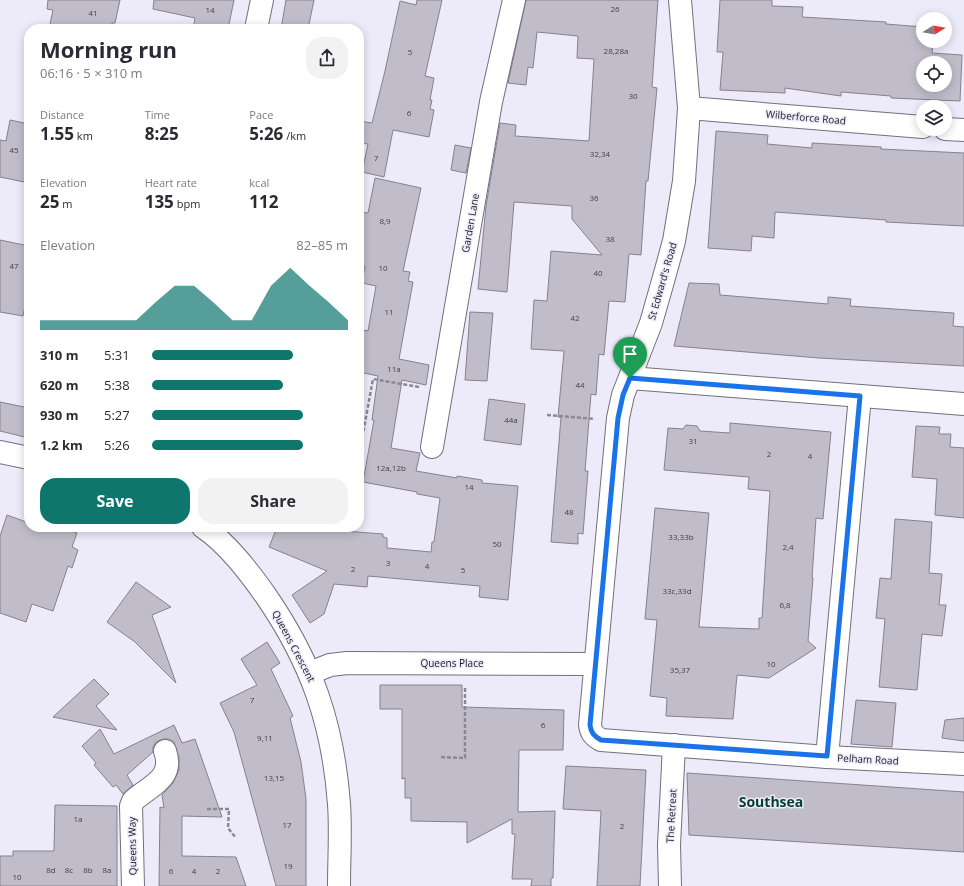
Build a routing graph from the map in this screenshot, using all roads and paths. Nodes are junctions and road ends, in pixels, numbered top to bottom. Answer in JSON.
{"nodes":[{"id":1,"x":262,"y":0,"type":"edge"},
{"id":2,"x":514,"y":0,"type":"edge"},
{"id":3,"x":680,"y":0,"type":"edge"},
{"id":4,"x":257,"y":24,"type":"edge"},
{"id":5,"x":690,"y":108,"type":"junction"},
{"id":6,"x":916,"y":126,"type":"edge"},
{"id":7,"x":952,"y":129,"type":"edge"},
{"id":8,"x":964,"y":130,"type":"edge"},
{"id":9,"x":630,"y":378,"type":"junction"},
{"id":10,"x":442,"y":390,"type":"junction"},
{"id":11,"x":860,"y":396,"type":"junction"},
{"id":12,"x":964,"y":404,"type":"edge"},
{"id":13,"x":547,"y":415,"type":"dead end"},
{"id":14,"x":618,"y":421,"type":"junction"},
{"id":15,"x":364,"y":428,"type":"edge"},
{"id":16,"x":432,"y":447,"type":"dead end"},
{"id":17,"x":0,"y":452,"type":"edge"},
{"id":18,"x":24,"y":457,"type":"edge"},
{"id":19,"x":210,"y":532,"type":"edge"},
{"id":20,"x":465,"y":663,"type":"junction"},
{"id":21,"x":595,"y":664,"type":"junction"},
{"id":22,"x":310,"y":674,"type":"junction"},
{"id":23,"x":590,"y":725,"type":"joint"},
{"id":24,"x":674,"y":745,"type":"junction"},
{"id":25,"x":166,"y":751,"type":"dead end"},
{"id":26,"x":827,"y":756,"type":"junction"},
{"id":27,"x":442,"y":757,"type":"dead end"},
{"id":28,"x":964,"y":764,"type":"edge"},
{"id":29,"x":208,"y":809,"type":"dead end"},
{"id":30,"x":236,"y":838,"type":"dead end"},
{"id":31,"x":133,"y":886,"type":"edge"},
{"id":32,"x":339,"y":886,"type":"edge"},
{"id":33,"x":670,"y":886,"type":"edge"}],
"edges":[{"from":1,"to":4,"type":"street"},
{"from":2,"to":10,"type":"street","name":"Garden Lane"},
{"from":3,"to":5,"type":"street","name":"St Edward's Road"},
{"from":5,"to":6,"type":"street","name":"Wilberforce Road"},
{"from":5,"to":9,"type":"street","name":"St Edward's Road"},
{"from":7,"to":8,"type":"street"},
{"from":9,"to":11,"type":"street"},
{"from":9,"to":14,"type":"street","name":"St Edward's Road"},
{"from":10,"to":15,"type":"path"},
{"from":10,"to":16,"type":"street","name":"Garden Lane"},
{"from":11,"to":12,"type":"street"},
{"from":11,"to":26,"type":"street"},
{"from":13,"to":14,"type":"path"},
{"from":14,"to":21,"type":"street","name":"St Edward's Road"},
{"from":17,"to":18,"type":"street"},
{"from":19,"to":22,"type":"street","name":"Queens Crescent"},
{"from":20,"to":21,"type":"street","name":"Queens Place"},
{"from":20,"to":22,"type":"street","name":"Queens Place"},
{"from":20,"to":27,"type":"path"},
{"from":21,"to":23,"type":"street","name":"St Edward's Road"},
{"from":22,"to":32,"type":"street","name":"Queens Crescent"},
{"from":23,"to":24,"type":"street","name":"Pelham Road"},
{"from":24,"to":26,"type":"street","name":"Pelham Road"},
{"from":24,"to":33,"type":"street","name":"The Retreat"},
{"from":25,"to":31,"type":"street","name":"Queens Way"},
{"from":26,"to":28,"type":"street","name":"Pelham Road"},
{"from":29,"to":30,"type":"path"}]}
